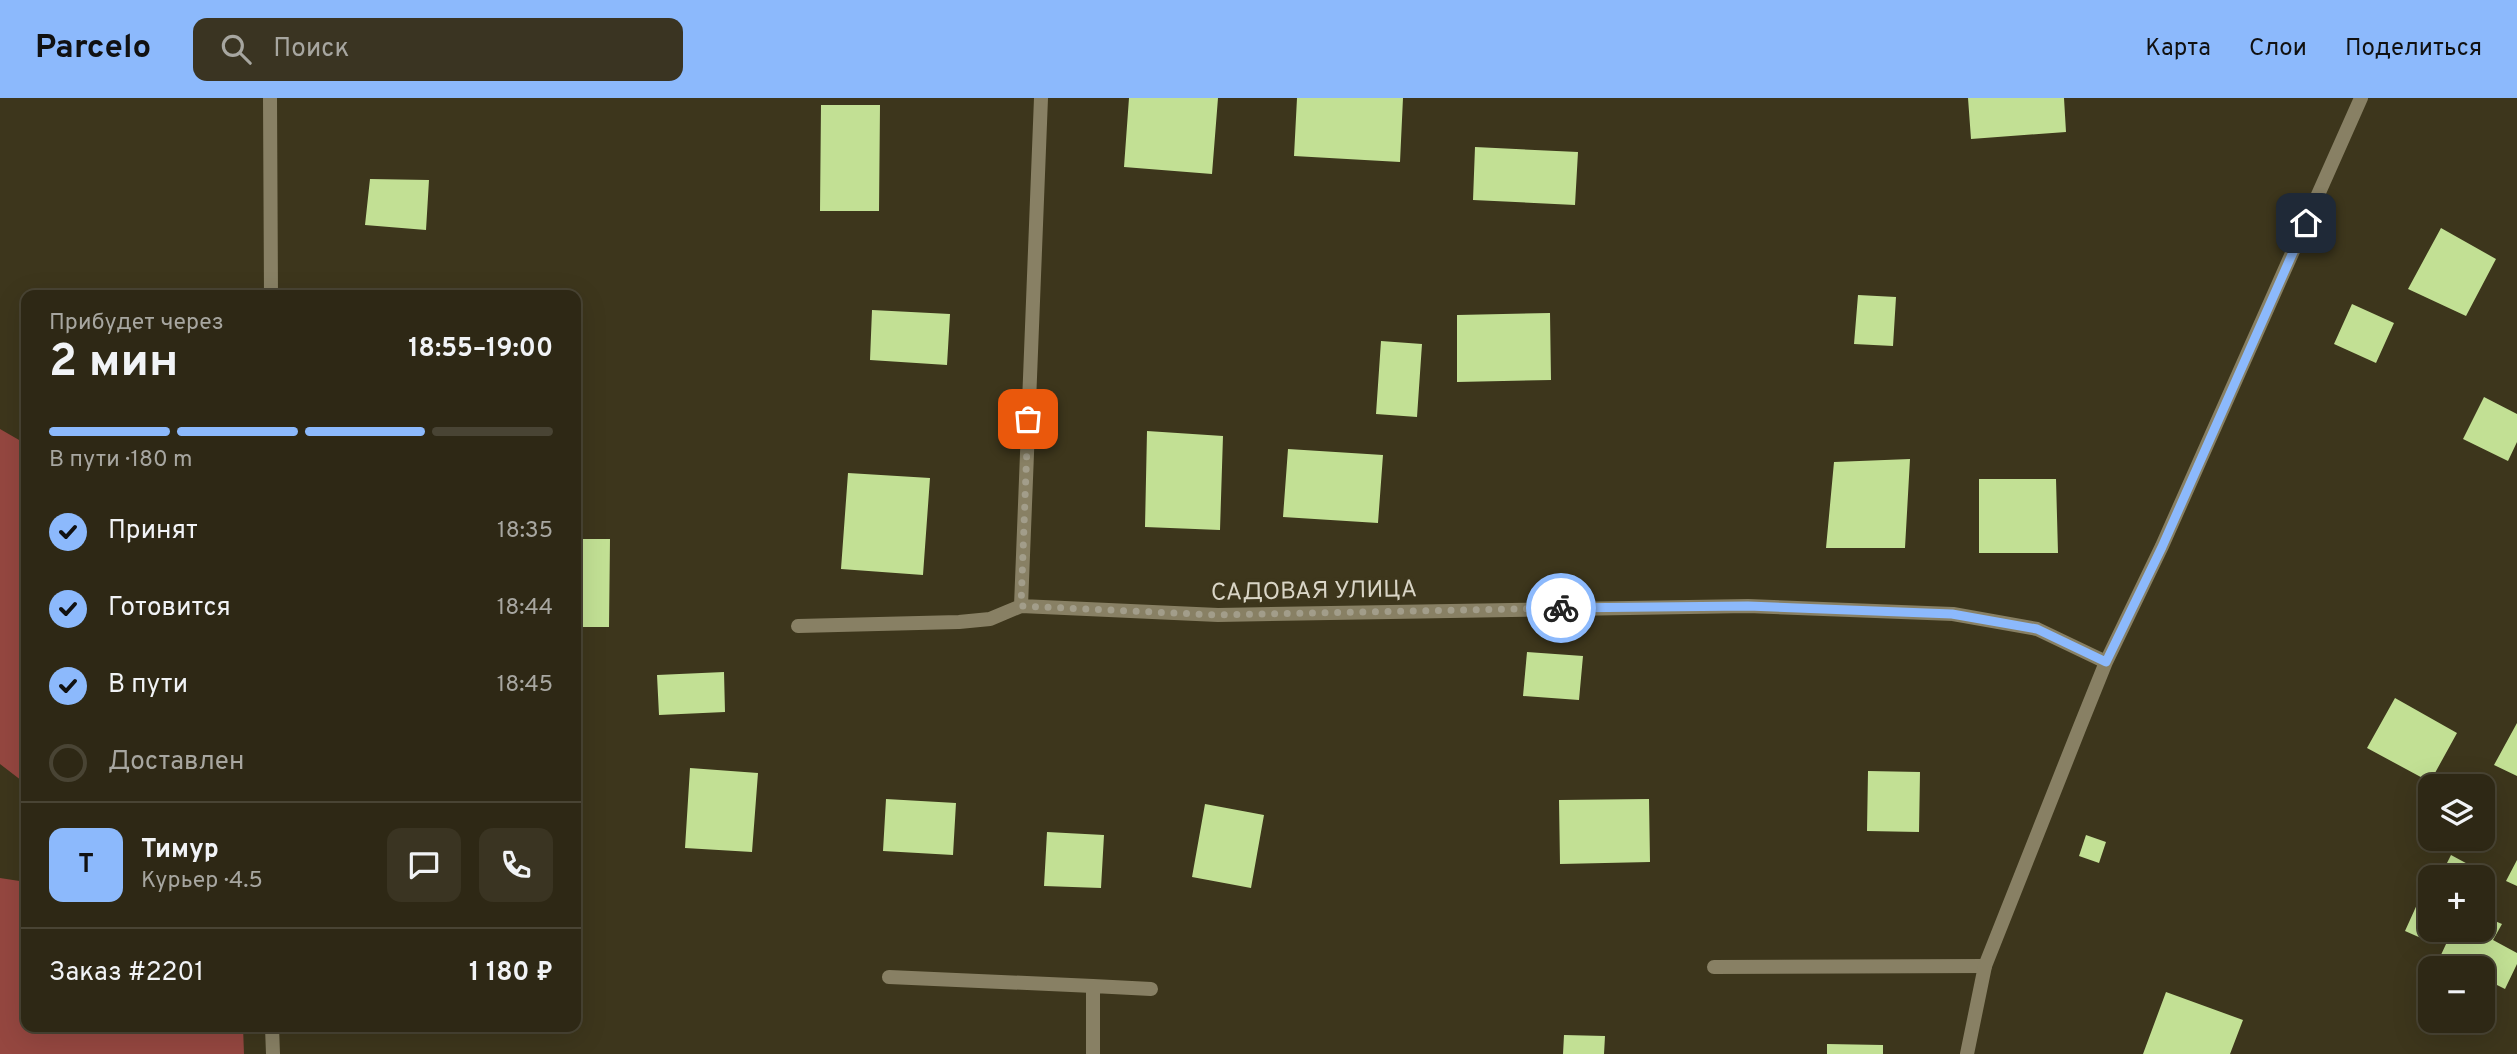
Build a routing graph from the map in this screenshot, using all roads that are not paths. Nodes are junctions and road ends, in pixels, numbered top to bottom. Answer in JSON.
{"nodes":[{"id":1,"x":270,"y":98,"type":"edge"},
{"id":2,"x":1041,"y":98,"type":"edge"},
{"id":3,"x":2361,"y":98,"type":"edge"},
{"id":4,"x":271,"y":290,"type":"edge"},
{"id":5,"x":1021,"y":606,"type":"junction"},
{"id":6,"x":798,"y":626,"type":"dead end"},
{"id":7,"x":2106,"y":662,"type":"junction"},
{"id":8,"x":1985,"y":965,"type":"junction"},
{"id":9,"x":1714,"y":967,"type":"dead end"},
{"id":10,"x":889,"y":977,"type":"dead end"},
{"id":11,"x":1093,"y":986,"type":"junction"},
{"id":12,"x":1151,"y":989,"type":"dead end"},
{"id":13,"x":272,"y":1032,"type":"edge"},
{"id":14,"x":273,"y":1054,"type":"edge"},
{"id":15,"x":1093,"y":1054,"type":"edge"},
{"id":16,"x":1967,"y":1054,"type":"edge"}],
"edges":[{"from":1,"to":4,"type":"street"},
{"from":2,"to":5,"type":"street"},
{"from":3,"to":7,"type":"street"},
{"from":5,"to":6,"type":"street"},
{"from":5,"to":7,"type":"street","name":"САДОВАЯ УЛИЦА"},
{"from":7,"to":8,"type":"street"},
{"from":8,"to":9,"type":"street"},
{"from":8,"to":16,"type":"street"},
{"from":10,"to":11,"type":"street"},
{"from":11,"to":12,"type":"street"},
{"from":11,"to":15,"type":"street"},
{"from":13,"to":14,"type":"street"}]}
